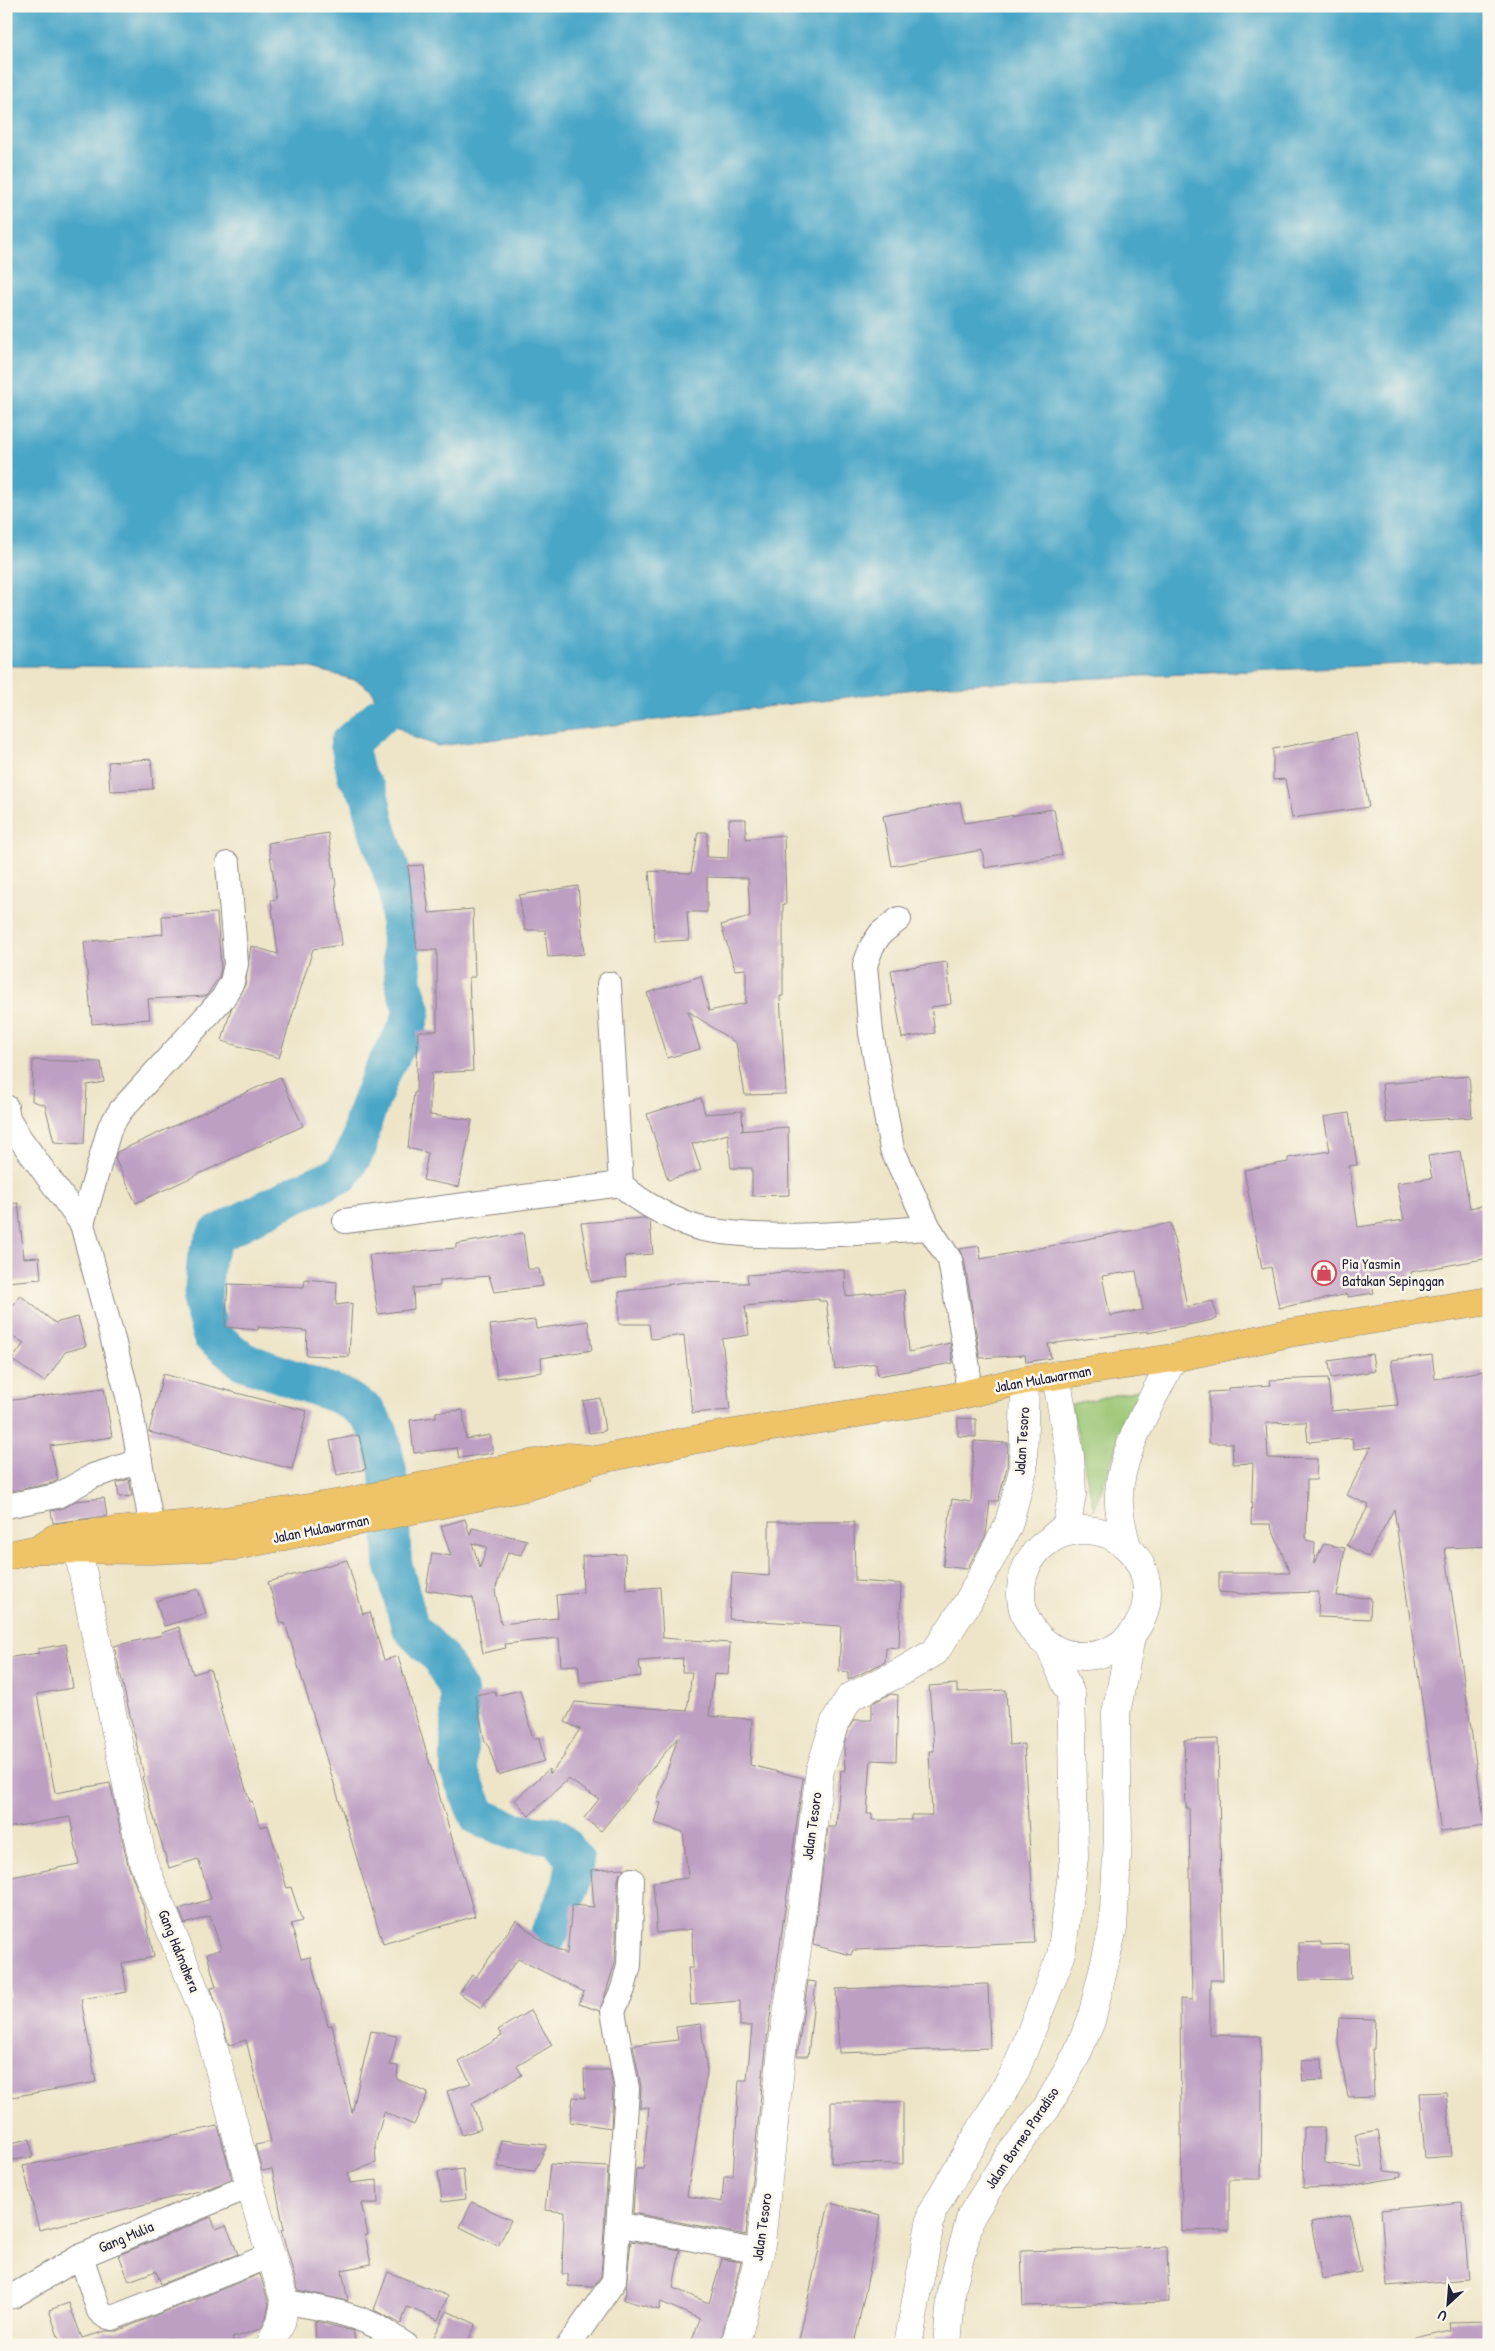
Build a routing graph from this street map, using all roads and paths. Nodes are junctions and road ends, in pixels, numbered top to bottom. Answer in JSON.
{"nodes":[{"id":1,"x":228,"y":864,"type":"dead end"},
{"id":2,"x":899,"y":919,"type":"dead end"},
{"id":3,"x":609,"y":984,"type":"dead end"},
{"id":4,"x":6,"y":1107,"type":"edge"},
{"id":5,"x":621,"y":1184,"type":"junction"},
{"id":6,"x":345,"y":1221,"type":"dead end"},
{"id":7,"x":82,"y":1224,"type":"junction"},
{"id":8,"x":929,"y":1228,"type":"junction"},
{"id":9,"x":1489,"y":1301,"type":"edge"},
{"id":10,"x":1173,"y":1358,"type":"junction"},
{"id":11,"x":1056,"y":1375,"type":"junction"},
{"id":12,"x":1026,"y":1380,"type":"junction"},
{"id":13,"x":966,"y":1394,"type":"junction"},
{"id":14,"x":140,"y":1461,"type":"junction"},
{"id":15,"x":6,"y":1506,"type":"edge"},
{"id":16,"x":350,"y":1512,"type":"junction"},
{"id":17,"x":152,"y":1528,"type":"junction"},
{"id":18,"x":1052,"y":1538,"type":"junction"},
{"id":19,"x":1127,"y":1546,"type":"junction"},
{"id":20,"x":38,"y":1549,"type":"junction"},
{"id":21,"x":78,"y":1550,"type":"junction"},
{"id":22,"x":6,"y":1556,"type":"edge"},
{"id":23,"x":1131,"y":1637,"type":"junction"},
{"id":24,"x":1050,"y":1647,"type":"junction"},
{"id":25,"x":632,"y":1880,"type":"dead end"},
{"id":26,"x":250,"y":2186,"type":"junction"},
{"id":27,"x":618,"y":2226,"type":"junction"},
{"id":28,"x":760,"y":2252,"type":"junction"},
{"id":29,"x":81,"y":2256,"type":"junction"},
{"id":30,"x":270,"y":2256,"type":"junction"},
{"id":31,"x":6,"y":2297,"type":"edge"},
{"id":32,"x":285,"y":2302,"type":"junction"},
{"id":33,"x":270,"y":2345,"type":"edge"},
{"id":34,"x":406,"y":2345,"type":"edge"},
{"id":35,"x":569,"y":2345,"type":"edge"},
{"id":36,"x":735,"y":2345,"type":"edge"},
{"id":37,"x":908,"y":2345,"type":"edge"},
{"id":38,"x":947,"y":2345,"type":"edge"}],
"edges":[{"from":1,"to":7,"type":"street"},
{"from":2,"to":8,"type":"street"},
{"from":3,"to":5,"type":"street"},
{"from":4,"to":7,"type":"street"},
{"from":5,"to":6,"type":"street"},
{"from":5,"to":8,"type":"street"},
{"from":7,"to":14,"type":"street"},
{"from":8,"to":13,"type":"street"},
{"from":9,"to":10,"type":"highway","name":"Jalan Mulawarman"},
{"from":10,"to":11,"type":"highway","name":"Jalan Mulawarman"},
{"from":10,"to":19,"type":"street"},
{"from":11,"to":12,"type":"highway","name":"Jalan Mulawarman"},
{"from":11,"to":18,"type":"street"},
{"from":12,"to":13,"type":"highway","name":"Jalan Mulawarman"},
{"from":12,"to":28,"type":"street","name":"Jalan Tesoro"},
{"from":13,"to":16,"type":"highway","name":"Jalan Mulawarman"},
{"from":14,"to":15,"type":"street"},
{"from":14,"to":17,"type":"street"},
{"from":16,"to":17,"type":"highway","name":"Jalan Mulawarman"},
{"from":16,"to":21,"type":"highway","name":"Jalan Mulawarman"},
{"from":17,"to":20,"type":"highway","name":"Jalan Mulawarman"},
{"from":18,"to":19,"type":"street"},
{"from":18,"to":24,"type":"street"},
{"from":19,"to":23,"type":"street"},
{"from":20,"to":21,"type":"highway","name":"Jalan Mulawarman"},
{"from":20,"to":22,"type":"highway","name":"Jalan Mulawarman"},
{"from":21,"to":26,"type":"street","name":"Gang Halmahera"},
{"from":23,"to":24,"type":"street"},
{"from":23,"to":38,"type":"street","name":"Jalan Borneo Paradiso"},
{"from":24,"to":37,"type":"street"},
{"from":25,"to":27,"type":"street"},
{"from":26,"to":29,"type":"street","name":"Gang Mulia"},
{"from":26,"to":30,"type":"street","name":"Gang Halmahera"},
{"from":27,"to":28,"type":"street"},
{"from":27,"to":35,"type":"street"},
{"from":28,"to":36,"type":"street","name":"Jalan Tesoro"},
{"from":29,"to":30,"type":"street"},
{"from":29,"to":31,"type":"street","name":"Gang Mulia"},
{"from":30,"to":32,"type":"street","name":"Gang Halmahera"},
{"from":32,"to":33,"type":"street","name":"Gang Halmahera"},
{"from":32,"to":34,"type":"street"}]}
